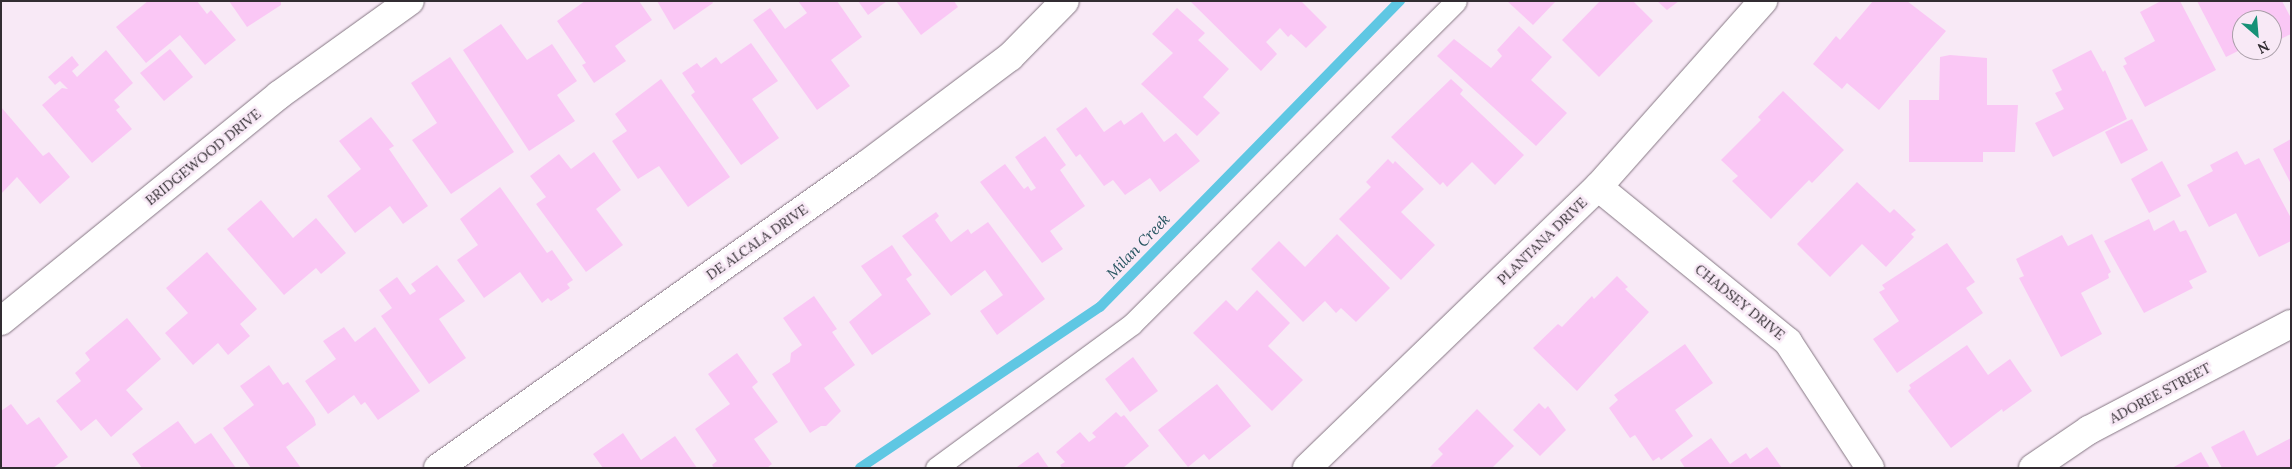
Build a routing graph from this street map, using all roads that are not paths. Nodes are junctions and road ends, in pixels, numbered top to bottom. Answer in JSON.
{"nodes":[{"id":1,"x":410,"y":1,"type":"edge"},
{"id":2,"x":1064,"y":1,"type":"edge"},
{"id":3,"x":1456,"y":1,"type":"edge"},
{"id":4,"x":1763,"y":1,"type":"edge"},
{"id":5,"x":1598,"y":187,"type":"junction"},
{"id":6,"x":1,"y":322,"type":"edge"},
{"id":7,"x":2291,"y":324,"type":"edge"},
{"id":8,"x":1321,"y":463,"type":"edge"},
{"id":9,"x":438,"y":468,"type":"edge"},
{"id":10,"x":936,"y":468,"type":"edge"},
{"id":11,"x":1870,"y":468,"type":"edge"},
{"id":12,"x":2033,"y":468,"type":"edge"}],
"edges":[{"from":1,"to":6,"type":"street","name":"BRIDGEWOOD DRIVE"},
{"from":2,"to":9,"type":"street","name":"DE ALCALA DRIVE"},
{"from":3,"to":10,"type":"lane"},
{"from":4,"to":5,"type":"street","name":"PLANTANA DRIVE"},
{"from":5,"to":8,"type":"street","name":"PLANTANA DRIVE"},
{"from":5,"to":11,"type":"street","name":"CHADSEY DRIVE"},
{"from":7,"to":12,"type":"street","name":"ADOREE STREET"}]}
